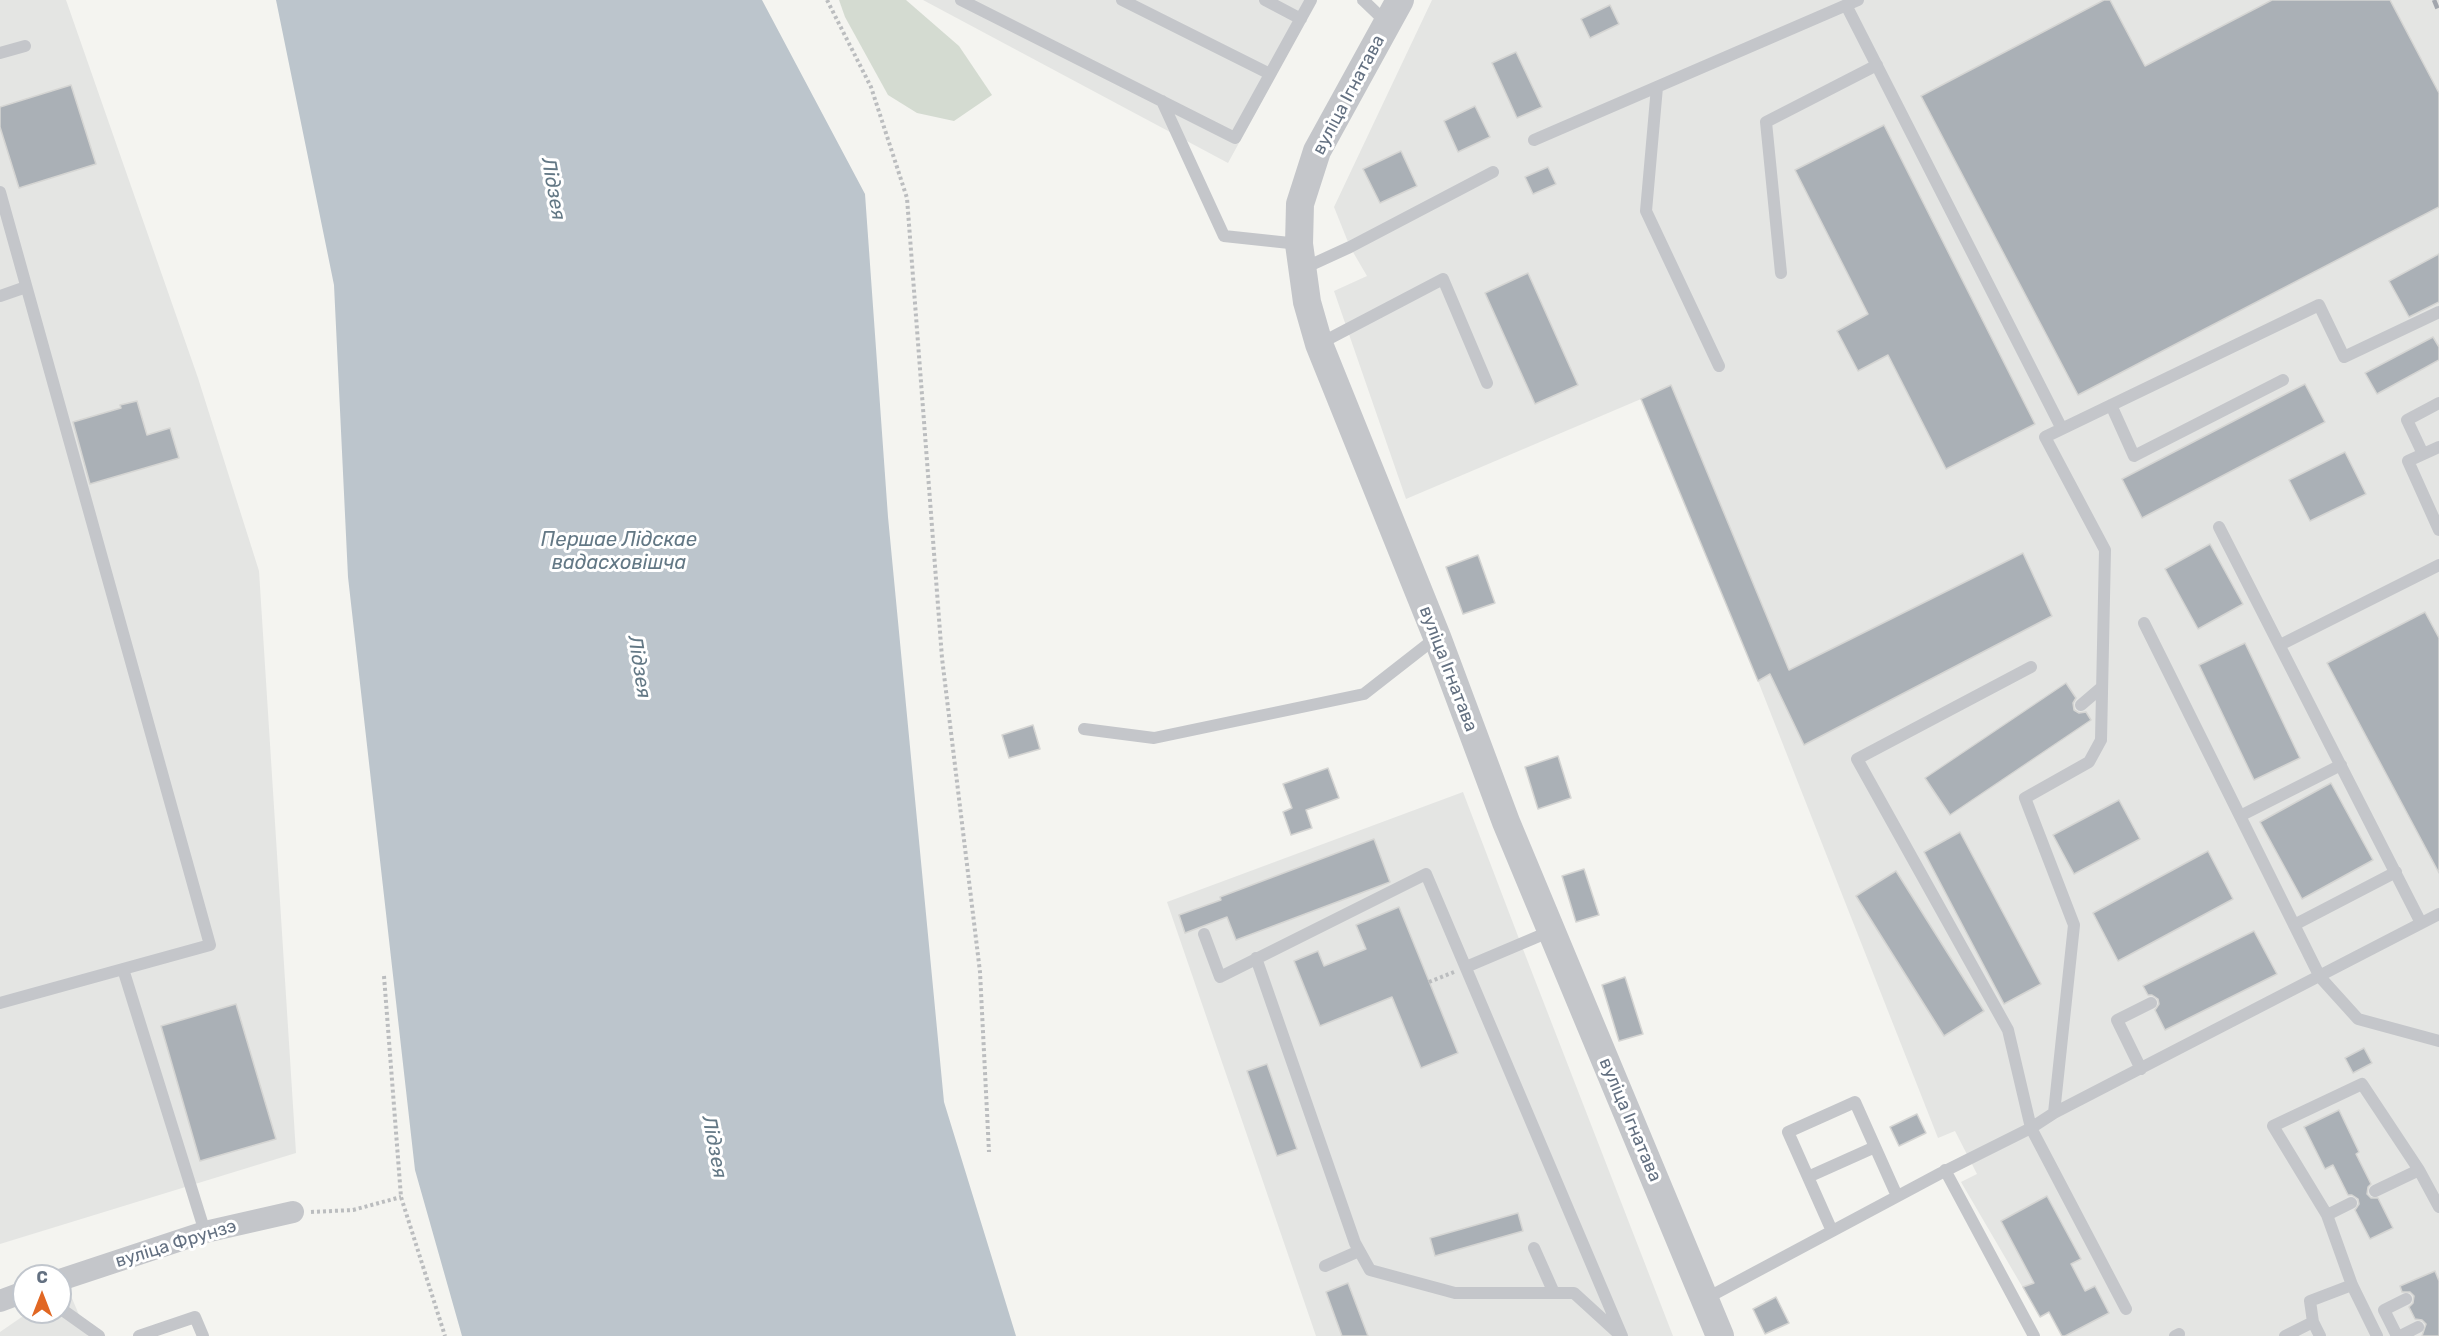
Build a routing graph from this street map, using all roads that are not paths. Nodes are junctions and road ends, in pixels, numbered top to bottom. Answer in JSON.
{"nodes":[{"id":1,"x":961,"y":0,"type":"edge"},
{"id":2,"x":1122,"y":0,"type":"edge"},
{"id":3,"x":1265,"y":0,"type":"edge"},
{"id":4,"x":1311,"y":0,"type":"edge"},
{"id":5,"x":1363,"y":0,"type":"edge"},
{"id":6,"x":1852,"y":3,"type":"edge"},
{"id":7,"x":1394,"y":12,"type":"edge"},
{"id":8,"x":1300,"y":19,"type":"junction"},
{"id":9,"x":25,"y":46,"type":"dead end"},
{"id":10,"x":0,"y":52,"type":"edge"},
{"id":11,"x":1877,"y":65,"type":"junction"},
{"id":12,"x":1270,"y":74,"type":"junction"},
{"id":13,"x":1657,"y":87,"type":"junction"},
{"id":14,"x":1162,"y":101,"type":"junction"},
{"id":15,"x":1534,"y":140,"type":"dead end"},
{"id":16,"x":1493,"y":172,"type":"dead end"},
{"id":17,"x":0,"y":192,"type":"edge"},
{"id":18,"x":1300,"y":256,"type":"junction"},
{"id":19,"x":1781,"y":273,"type":"dead end"},
{"id":20,"x":26,"y":287,"type":"junction"},
{"id":21,"x":0,"y":296,"type":"edge"},
{"id":22,"x":2439,"y":312,"type":"edge"},
{"id":23,"x":1319,"y":344,"type":"junction"},
{"id":24,"x":1719,"y":366,"type":"dead end"},
{"id":25,"x":2283,"y":380,"type":"dead end"},
{"id":26,"x":1487,"y":383,"type":"dead end"},
{"id":27,"x":2439,"y":403,"type":"edge"},
{"id":28,"x":2111,"y":405,"type":"junction"},
{"id":29,"x":2061,"y":429,"type":"junction"},
{"id":30,"x":2439,"y":447,"type":"edge"},
{"id":31,"x":2422,"y":454,"type":"junction"},
{"id":32,"x":2219,"y":527,"type":"dead end"},
{"id":33,"x":2439,"y":530,"type":"edge"},
{"id":34,"x":2439,"y":565,"type":"edge"},
{"id":35,"x":2144,"y":623,"type":"dead end"},
{"id":36,"x":1437,"y":638,"type":"junction"},
{"id":37,"x":2280,"y":645,"type":"junction"},
{"id":38,"x":2031,"y":667,"type":"dead end"},
{"id":39,"x":2102,"y":687,"type":"junction"},
{"id":40,"x":2081,"y":705,"type":"dead end"},
{"id":41,"x":1084,"y":729,"type":"dead end"},
{"id":42,"x":2341,"y":765,"type":"junction"},
{"id":43,"x":2240,"y":816,"type":"junction"},
{"id":44,"x":2396,"y":872,"type":"junction"},
{"id":45,"x":2439,"y":914,"type":"edge"},
{"id":46,"x":2421,"y":923,"type":"junction"},
{"id":47,"x":2294,"y":924,"type":"junction"},
{"id":48,"x":1551,"y":932,"type":"junction"},
{"id":49,"x":1204,"y":934,"type":"dead end"},
{"id":50,"x":1256,"y":958,"type":"junction"},
{"id":51,"x":1466,"y":967,"type":"junction"},
{"id":52,"x":123,"y":969,"type":"junction"},
{"id":53,"x":2320,"y":977,"type":"junction"},
{"id":54,"x":2151,"y":1003,"type":"dead end"},
{"id":55,"x":0,"y":1004,"type":"edge"},
{"id":56,"x":2439,"y":1041,"type":"edge"},
{"id":57,"x":2141,"y":1069,"type":"junction"},
{"id":58,"x":2054,"y":1113,"type":"junction"},
{"id":59,"x":2031,"y":1128,"type":"junction"},
{"id":60,"x":1875,"y":1147,"type":"junction"},
{"id":61,"x":1945,"y":1170,"type":"junction"},
{"id":62,"x":2419,"y":1170,"type":"junction"},
{"id":63,"x":1808,"y":1177,"type":"junction"},
{"id":64,"x":2375,"y":1191,"type":"dead end"},
{"id":65,"x":1897,"y":1196,"type":"junction"},
{"id":66,"x":2351,"y":1203,"type":"dead end"},
{"id":67,"x":2439,"y":1207,"type":"edge"},
{"id":68,"x":293,"y":1212,"type":"road end"},
{"id":69,"x":2327,"y":1215,"type":"junction"},
{"id":70,"x":1832,"y":1231,"type":"junction"},
{"id":71,"x":205,"y":1232,"type":"junction"},
{"id":72,"x":1534,"y":1248,"type":"dead end"},
{"id":73,"x":1359,"y":1251,"type":"junction"},
{"id":74,"x":1325,"y":1266,"type":"dead end"},
{"id":75,"x":72,"y":1276,"type":"edge"},
{"id":76,"x":2352,"y":1285,"type":"junction"},
{"id":77,"x":1554,"y":1293,"type":"junction"},
{"id":78,"x":1705,"y":1299,"type":"junction"},
{"id":79,"x":2406,"y":1299,"type":"dead end"},
{"id":80,"x":2126,"y":1309,"type":"dead end"},
{"id":81,"x":72,"y":1317,"type":"edge"},
{"id":82,"x":2313,"y":1322,"type":"junction"},
{"id":83,"x":2418,"y":1327,"type":"dead end"},
{"id":84,"x":99,"y":1336,"type":"edge"},
{"id":85,"x":139,"y":1336,"type":"edge"},
{"id":86,"x":203,"y":1336,"type":"edge"},
{"id":87,"x":1621,"y":1336,"type":"edge"},
{"id":88,"x":1720,"y":1336,"type":"edge"},
{"id":89,"x":2034,"y":1336,"type":"edge"},
{"id":90,"x":2285,"y":1336,"type":"edge"},
{"id":91,"x":2320,"y":1336,"type":"edge"},
{"id":92,"x":2377,"y":1336,"type":"edge"},
{"id":93,"x":2398,"y":1336,"type":"edge"}],
"edges":[{"from":1,"to":14,"type":"lane"},
{"from":2,"to":12,"type":"lane"},
{"from":3,"to":8,"type":"lane"},
{"from":4,"to":8,"type":"lane"},
{"from":5,"to":7,"type":"lane"},
{"from":6,"to":11,"type":"lane"},
{"from":6,"to":13,"type":"lane"},
{"from":7,"to":18,"type":"street","name":"вуліца Ігнатава"},
{"from":8,"to":12,"type":"lane"},
{"from":9,"to":10,"type":"lane"},
{"from":11,"to":19,"type":"lane"},
{"from":11,"to":29,"type":"lane"},
{"from":12,"to":14,"type":"lane"},
{"from":13,"to":15,"type":"lane"},
{"from":13,"to":24,"type":"lane"},
{"from":14,"to":18,"type":"lane"},
{"from":16,"to":18,"type":"lane"},
{"from":17,"to":20,"type":"lane"},
{"from":18,"to":23,"type":"street","name":"вуліца Ігнатава"},
{"from":20,"to":21,"type":"lane"},
{"from":20,"to":52,"type":"lane"},
{"from":22,"to":28,"type":"lane"},
{"from":23,"to":26,"type":"lane"},
{"from":23,"to":36,"type":"street","name":"вуліца Ігнатава"},
{"from":25,"to":28,"type":"lane"},
{"from":27,"to":31,"type":"lane"},
{"from":28,"to":29,"type":"lane"},
{"from":29,"to":39,"type":"lane"},
{"from":30,"to":31,"type":"lane"},
{"from":31,"to":33,"type":"lane"},
{"from":32,"to":37,"type":"lane"},
{"from":34,"to":37,"type":"lane"},
{"from":35,"to":43,"type":"lane"},
{"from":36,"to":41,"type":"lane"},
{"from":36,"to":48,"type":"street","name":"вуліца Ігнатава"},
{"from":37,"to":42,"type":"lane"},
{"from":38,"to":59,"type":"lane"},
{"from":39,"to":40,"type":"lane"},
{"from":39,"to":58,"type":"lane"},
{"from":42,"to":43,"type":"lane"},
{"from":42,"to":44,"type":"lane"},
{"from":43,"to":47,"type":"lane"},
{"from":44,"to":46,"type":"lane"},
{"from":44,"to":47,"type":"lane"},
{"from":45,"to":46,"type":"lane"},
{"from":46,"to":53,"type":"lane"},
{"from":47,"to":53,"type":"lane"},
{"from":48,"to":51,"type":"lane"},
{"from":48,"to":78,"type":"street","name":"вуліца Ігнатава"},
{"from":49,"to":50,"type":"lane"},
{"from":50,"to":51,"type":"lane"},
{"from":50,"to":73,"type":"lane"},
{"from":51,"to":87,"type":"lane"},
{"from":52,"to":55,"type":"lane"},
{"from":52,"to":71,"type":"lane"},
{"from":53,"to":56,"type":"lane"},
{"from":53,"to":57,"type":"lane"},
{"from":54,"to":57,"type":"lane"},
{"from":57,"to":58,"type":"lane"},
{"from":58,"to":59,"type":"lane"},
{"from":59,"to":61,"type":"lane"},
{"from":59,"to":80,"type":"lane"},
{"from":60,"to":63,"type":"lane"},
{"from":60,"to":63,"type":"lane"},
{"from":60,"to":65,"type":"lane"},
{"from":61,"to":65,"type":"lane"},
{"from":61,"to":89,"type":"lane"},
{"from":62,"to":64,"type":"lane"},
{"from":62,"to":67,"type":"lane"},
{"from":62,"to":69,"type":"lane"},
{"from":63,"to":70,"type":"lane"},
{"from":65,"to":70,"type":"lane"},
{"from":66,"to":69,"type":"lane"},
{"from":68,"to":71,"type":"street","name":"вуліца Фрунзэ"},
{"from":69,"to":76,"type":"lane"},
{"from":70,"to":78,"type":"lane"},
{"from":71,"to":75,"type":"street","name":"вуліца Фрунзэ"},
{"from":72,"to":77,"type":"lane"},
{"from":73,"to":74,"type":"lane"},
{"from":73,"to":77,"type":"lane"},
{"from":76,"to":82,"type":"lane"},
{"from":76,"to":92,"type":"lane"},
{"from":77,"to":87,"type":"lane"},
{"from":78,"to":88,"type":"street","name":"вуліца Ігнатава"},
{"from":79,"to":93,"type":"lane"},
{"from":81,"to":84,"type":"lane"},
{"from":82,"to":90,"type":"lane"},
{"from":82,"to":91,"type":"lane"},
{"from":83,"to":93,"type":"lane"},
{"from":85,"to":86,"type":"lane"}]}
